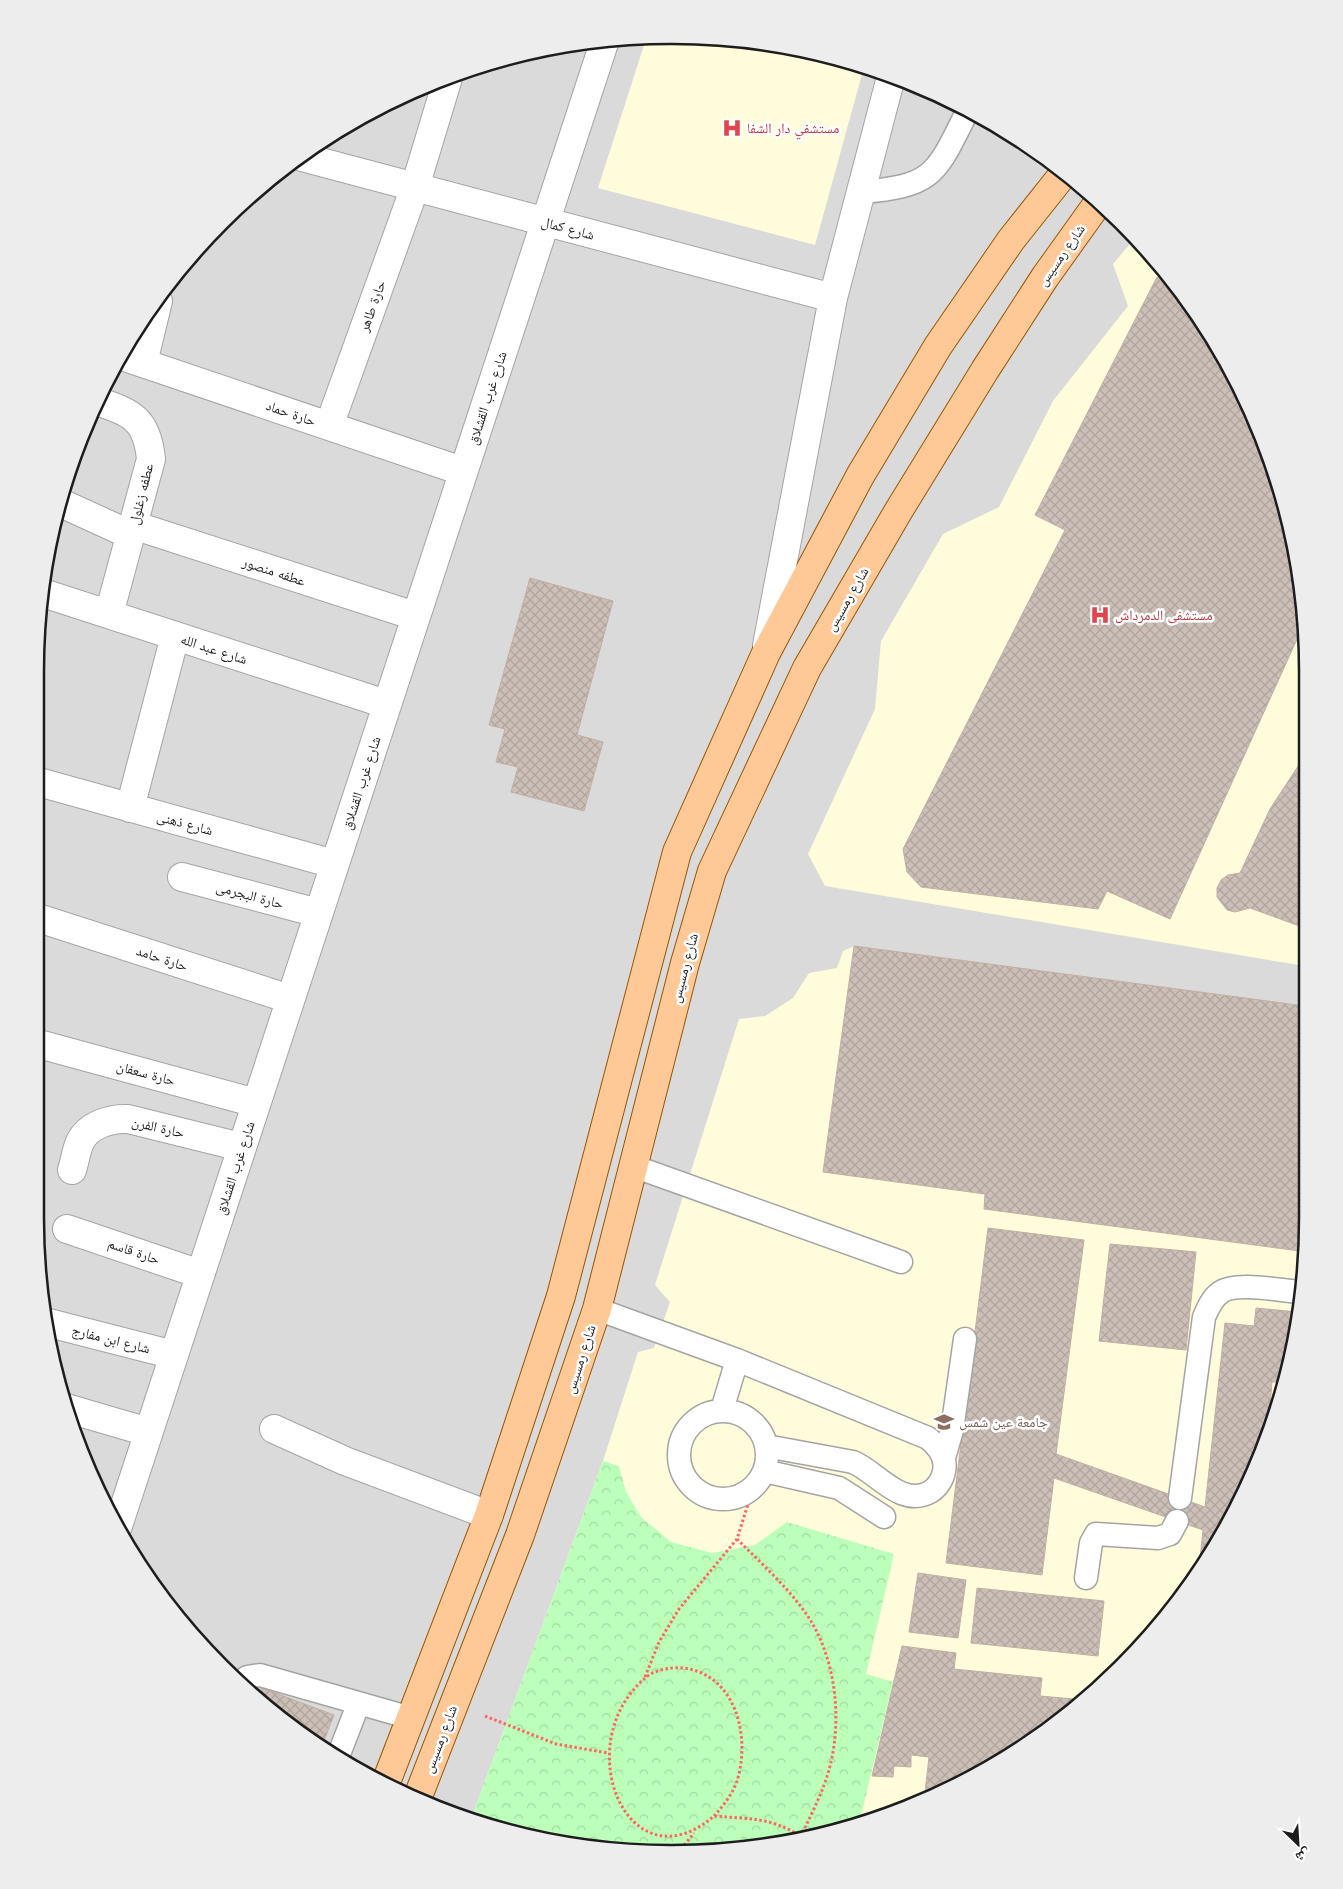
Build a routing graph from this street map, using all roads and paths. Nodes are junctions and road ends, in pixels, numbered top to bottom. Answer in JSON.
{"nodes":[{"id":1,"x":602,"y":48,"type":"edge"},
{"id":2,"x":889,"y":83,"type":"edge"},
{"id":3,"x":445,"y":86,"type":"edge"},
{"id":4,"x":965,"y":117,"type":"edge"},
{"id":5,"x":315,"y":155,"type":"edge"},
{"id":6,"x":1060,"y":178,"type":"edge"},
{"id":7,"x":415,"y":187,"type":"junction"},
{"id":8,"x":861,"y":192,"type":"junction"},
{"id":9,"x":1094,"y":208,"type":"edge"},
{"id":10,"x":545,"y":222,"type":"junction"},
{"id":11,"x":833,"y":298,"type":"junction"},
{"id":12,"x":141,"y":337,"type":"edge"},
{"id":13,"x":131,"y":359,"type":"edge"},
{"id":14,"x":104,"y":403,"type":"edge"},
{"id":15,"x":329,"y":426,"type":"junction"},
{"id":16,"x":462,"y":471,"type":"junction"},
{"id":17,"x":66,"y":505,"type":"edge"},
{"id":18,"x":132,"y":530,"type":"junction"},
{"id":19,"x":49,"y":595,"type":"edge"},
{"id":20,"x":109,"y":614,"type":"junction"},
{"id":21,"x":415,"y":616,"type":"junction"},
{"id":22,"x":175,"y":636,"type":"junction"},
{"id":23,"x":766,"y":653,"type":"junction"},
{"id":24,"x":386,"y":704,"type":"junction"},
{"id":25,"x":44,"y":784,"type":"edge"},
{"id":26,"x":130,"y":808,"type":"junction"},
{"id":27,"x":334,"y":864,"type":"junction"},
{"id":28,"x":182,"y":877,"type":"dead end"},
{"id":29,"x":318,"y":913,"type":"junction"},
{"id":30,"x":44,"y":919,"type":"edge"},
{"id":31,"x":290,"y":999,"type":"junction"},
{"id":32,"x":44,"y":1045,"type":"edge"},
{"id":33,"x":256,"y":1103,"type":"junction"},
{"id":34,"x":242,"y":1147,"type":"junction"},
{"id":35,"x":633,"y":1166,"type":"junction"},
{"id":36,"x":72,"y":1170,"type":"dead end"},
{"id":37,"x":67,"y":1229,"type":"dead end"},
{"id":38,"x":901,"y":1262,"type":"dead end"},
{"id":39,"x":200,"y":1274,"type":"junction"},
{"id":40,"x":1295,"y":1291,"type":"edge"},
{"id":41,"x":597,"y":1309,"type":"junction"},
{"id":42,"x":53,"y":1324,"type":"edge"},
{"id":43,"x":965,"y":1339,"type":"dead end"},
{"id":44,"x":174,"y":1355,"type":"junction"},
{"id":45,"x":737,"y":1360,"type":"junction"},
{"id":46,"x":74,"y":1410,"type":"edge"},
{"id":47,"x":722,"y":1410,"type":"junction"},
{"id":48,"x":274,"y":1429,"type":"dead end"},
{"id":49,"x":148,"y":1432,"type":"junction"},
{"id":50,"x":766,"y":1446,"type":"junction"},
{"id":51,"x":944,"y":1458,"type":"junction"},
{"id":52,"x":759,"y":1478,"type":"junction"},
{"id":53,"x":1180,"y":1498,"type":"dead end"},
{"id":54,"x":489,"y":1515,"type":"junction"},
{"id":55,"x":884,"y":1516,"type":"dead end"},
{"id":56,"x":121,"y":1518,"type":"edge"},
{"id":57,"x":1177,"y":1521,"type":"dead end"},
{"id":58,"x":737,"y":1539,"type":"junction"},
{"id":59,"x":1086,"y":1578,"type":"dead end"},
{"id":60,"x":645,"y":1677,"type":"junction"},
{"id":61,"x":247,"y":1678,"type":"edge"},
{"id":62,"x":358,"y":1705,"type":"junction"},
{"id":63,"x":411,"y":1718,"type":"junction"},
{"id":64,"x":506,"y":1725,"type":"dead end"},
{"id":65,"x":341,"y":1750,"type":"edge"},
{"id":66,"x":608,"y":1752,"type":"junction"},
{"id":67,"x":388,"y":1778,"type":"edge"},
{"id":68,"x":420,"y":1792,"type":"edge"},
{"id":69,"x":714,"y":1816,"type":"junction"},
{"id":70,"x":802,"y":1831,"type":"edge"},
{"id":71,"x":695,"y":1832,"type":"junction"},
{"id":72,"x":795,"y":1833,"type":"edge"},
{"id":73,"x":684,"y":1845,"type":"edge"}],
"edges":[{"from":1,"to":10,"type":"street","name":"شارع غرب القشلاق"},
{"from":2,"to":8,"type":"street"},
{"from":3,"to":7,"type":"street","name":"حارة طاهر"},
{"from":4,"to":8,"type":"lane"},
{"from":5,"to":7,"type":"street","name":"شارع كمال"},
{"from":6,"to":23,"type":"main road"},
{"from":7,"to":10,"type":"street","name":"شارع كمال"},
{"from":7,"to":15,"type":"street","name":"حارة طاهر"},
{"from":8,"to":11,"type":"street"},
{"from":9,"to":35,"type":"main road","name":"شارع رمسيس"},
{"from":10,"to":11,"type":"street","name":"شارع كمال"},
{"from":10,"to":16,"type":"street","name":"شارع غرب القشلاق"},
{"from":11,"to":23,"type":"street"},
{"from":12,"to":13,"type":"street"},
{"from":13,"to":15,"type":"street","name":"حارة حماد"},
{"from":14,"to":18,"type":"street","name":"عطفه زغلول"},
{"from":15,"to":16,"type":"street","name":"حارة حماد"},
{"from":16,"to":21,"type":"street","name":"شارع غرب القشلاق"},
{"from":17,"to":18,"type":"street","name":"عطفه منصور"},
{"from":18,"to":20,"type":"street","name":"عطفه زغلول"},
{"from":18,"to":21,"type":"street","name":"عطفه منصور"},
{"from":19,"to":20,"type":"street","name":"شارع عبد الله"},
{"from":20,"to":22,"type":"street","name":"شارع عبد الله"},
{"from":21,"to":24,"type":"street","name":"شارع غرب القشلاق"},
{"from":22,"to":24,"type":"street","name":"شارع عبد الله"},
{"from":22,"to":26,"type":"street"},
{"from":23,"to":54,"type":"main road"},
{"from":24,"to":27,"type":"street","name":"شارع غرب القشلاق"},
{"from":25,"to":26,"type":"street","name":"شارع ذهنى"},
{"from":26,"to":27,"type":"street","name":"شارع ذهنى"},
{"from":27,"to":29,"type":"street","name":"شارع غرب القشلاق"},
{"from":28,"to":29,"type":"street","name":"حارة البجرمى"},
{"from":29,"to":31,"type":"street","name":"شارع غرب القشلاق"},
{"from":30,"to":31,"type":"street","name":"حارة حامد"},
{"from":31,"to":33,"type":"street","name":"شارع غرب القشلاق"},
{"from":32,"to":33,"type":"street","name":"حارة سعفان"},
{"from":33,"to":34,"type":"street","name":"شارع غرب القشلاق"},
{"from":34,"to":36,"type":"street","name":"حارة الفرن"},
{"from":34,"to":39,"type":"street","name":"شارع غرب القشلاق"},
{"from":35,"to":38,"type":"lane"},
{"from":35,"to":41,"type":"main road","name":"شارع رمسيس"},
{"from":37,"to":39,"type":"street","name":"حارة قاسم"},
{"from":39,"to":44,"type":"street","name":"شارع غرب القشلاق"},
{"from":40,"to":53,"type":"lane"},
{"from":41,"to":45,"type":"lane"},
{"from":41,"to":68,"type":"main road","name":"شارع رمسيس"},
{"from":42,"to":44,"type":"street","name":"شارع ابن مفارج"},
{"from":43,"to":51,"type":"lane"},
{"from":44,"to":49,"type":"street","name":"شارع غرب القشلاق"},
{"from":45,"to":47,"type":"lane"},
{"from":45,"to":51,"type":"lane"},
{"from":46,"to":49,"type":"street"},
{"from":47,"to":50,"type":"lane"},
{"from":47,"to":52,"type":"lane"},
{"from":48,"to":54,"type":"street"},
{"from":49,"to":56,"type":"street","name":"شارع غرب القشلاق"},
{"from":50,"to":51,"type":"lane"},
{"from":50,"to":52,"type":"lane"},
{"from":52,"to":55,"type":"lane"},
{"from":52,"to":58,"type":"path"},
{"from":54,"to":63,"type":"main road"},
{"from":57,"to":59,"type":"lane"},
{"from":58,"to":60,"type":"path"},
{"from":58,"to":70,"type":"path"},
{"from":60,"to":66,"type":"path"},
{"from":60,"to":69,"type":"path"},
{"from":61,"to":62,"type":"lane"},
{"from":62,"to":63,"type":"lane"},
{"from":62,"to":65,"type":"lane"},
{"from":63,"to":67,"type":"main road"},
{"from":64,"to":66,"type":"path"},
{"from":66,"to":71,"type":"path"},
{"from":69,"to":71,"type":"path"},
{"from":69,"to":72,"type":"path"},
{"from":71,"to":73,"type":"path"}]}
